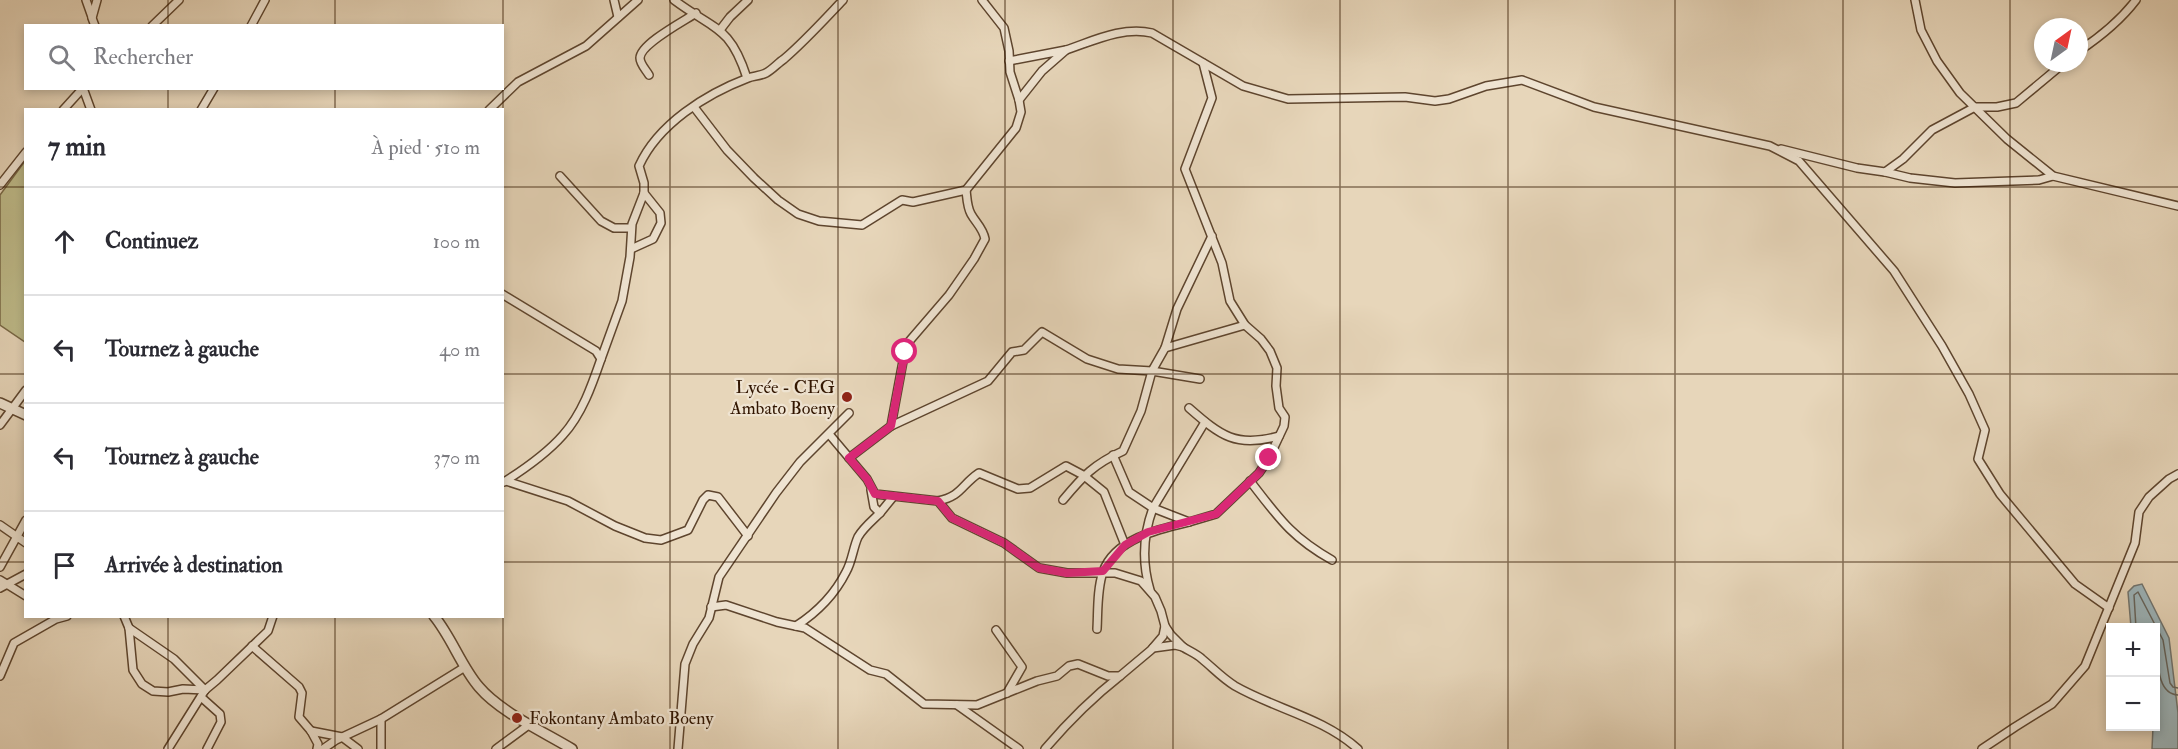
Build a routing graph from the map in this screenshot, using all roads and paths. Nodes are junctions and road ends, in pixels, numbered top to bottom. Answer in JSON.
{"nodes":[{"id":1,"x":86,"y":0,"type":"edge"},
{"id":2,"x":97,"y":0,"type":"edge"},
{"id":3,"x":179,"y":0,"type":"edge"},
{"id":4,"x":265,"y":0,"type":"edge"},
{"id":5,"x":614,"y":0,"type":"edge"},
{"id":6,"x":674,"y":0,"type":"edge"},
{"id":7,"x":748,"y":0,"type":"edge"},
{"id":8,"x":843,"y":0,"type":"edge"},
{"id":9,"x":982,"y":0,"type":"edge"},
{"id":10,"x":1915,"y":0,"type":"edge"},
{"id":11,"x":2136,"y":0,"type":"edge"},
{"id":12,"x":639,"y":1,"type":"edge"},
{"id":13,"x":696,"y":13,"type":"junction"},
{"id":14,"x":618,"y":17,"type":"junction"},
{"id":15,"x":94,"y":22,"type":"edge"},
{"id":16,"x":154,"y":24,"type":"edge"},
{"id":17,"x":252,"y":24,"type":"edge"},
{"id":18,"x":720,"y":30,"type":"junction"},
{"id":19,"x":2088,"y":45,"type":"edge"},
{"id":20,"x":1066,"y":50,"type":"junction"},
{"id":21,"x":1010,"y":61,"type":"junction"},
{"id":22,"x":1203,"y":63,"type":"junction"},
{"id":23,"x":2053,"y":72,"type":"edge"},
{"id":24,"x":649,"y":75,"type":"dead end"},
{"id":25,"x":747,"y":78,"type":"junction"},
{"id":26,"x":81,"y":90,"type":"edge"},
{"id":27,"x":84,"y":90,"type":"edge"},
{"id":28,"x":213,"y":90,"type":"edge"},
{"id":29,"x":1019,"y":100,"type":"junction"},
{"id":30,"x":694,"y":107,"type":"junction"},
{"id":31,"x":65,"y":108,"type":"edge"},
{"id":32,"x":90,"y":108,"type":"edge"},
{"id":33,"x":202,"y":108,"type":"edge"},
{"id":34,"x":491,"y":108,"type":"edge"},
{"id":35,"x":1975,"y":108,"type":"junction"},
{"id":36,"x":1770,"y":146,"type":"junction"},
{"id":37,"x":24,"y":155,"type":"edge"},
{"id":38,"x":1885,"y":172,"type":"junction"},
{"id":39,"x":560,"y":176,"type":"dead end"},
{"id":40,"x":2053,"y":176,"type":"junction"},
{"id":41,"x":0,"y":185,"type":"edge"},
{"id":42,"x":966,"y":190,"type":"junction"},
{"id":43,"x":644,"y":193,"type":"junction"},
{"id":44,"x":2178,"y":206,"type":"edge"},
{"id":45,"x":631,"y":228,"type":"junction"},
{"id":46,"x":1212,"y":236,"type":"junction"},
{"id":47,"x":631,"y":249,"type":"junction"},
{"id":48,"x":504,"y":295,"type":"edge"},
{"id":49,"x":1245,"y":325,"type":"junction"},
{"id":50,"x":1165,"y":348,"type":"junction"},
{"id":51,"x":601,"y":359,"type":"junction"},
{"id":52,"x":1152,"y":371,"type":"junction"},
{"id":53,"x":1200,"y":379,"type":"dead end"},
{"id":54,"x":24,"y":393,"type":"edge"},
{"id":55,"x":0,"y":403,"type":"edge"},
{"id":56,"x":1189,"y":408,"type":"dead end"},
{"id":57,"x":11,"y":409,"type":"junction"},
{"id":58,"x":849,"y":413,"type":"dead end"},
{"id":59,"x":24,"y":414,"type":"edge"},
{"id":60,"x":1205,"y":422,"type":"junction"},
{"id":61,"x":0,"y":425,"type":"edge"},
{"id":62,"x":891,"y":426,"type":"junction"},
{"id":63,"x":829,"y":434,"type":"junction"},
{"id":64,"x":1279,"y":436,"type":"junction"},
{"id":65,"x":1113,"y":455,"type":"junction"},
{"id":66,"x":849,"y":458,"type":"junction"},
{"id":67,"x":2178,"y":474,"type":"edge"},
{"id":68,"x":1083,"y":476,"type":"junction"},
{"id":69,"x":504,"y":482,"type":"edge"},
{"id":70,"x":1250,"y":482,"type":"junction"},
{"id":71,"x":872,"y":490,"type":"junction"},
{"id":72,"x":893,"y":497,"type":"junction"},
{"id":73,"x":1063,"y":500,"type":"dead end"},
{"id":74,"x":938,"y":501,"type":"junction"},
{"id":75,"x":1153,"y":508,"type":"junction"},
{"id":76,"x":880,"y":513,"type":"junction"},
{"id":77,"x":1189,"y":522,"type":"junction"},
{"id":78,"x":24,"y":524,"type":"edge"},
{"id":79,"x":0,"y":525,"type":"edge"},
{"id":80,"x":1148,"y":532,"type":"junction"},
{"id":81,"x":748,"y":536,"type":"junction"},
{"id":82,"x":17,"y":537,"type":"junction"},
{"id":83,"x":24,"y":542,"type":"edge"},
{"id":84,"x":1125,"y":545,"type":"junction"},
{"id":85,"x":1332,"y":560,"type":"dead end"},
{"id":86,"x":0,"y":567,"type":"edge"},
{"id":87,"x":1103,"y":571,"type":"junction"},
{"id":88,"x":24,"y":577,"type":"edge"},
{"id":89,"x":2,"y":584,"type":"edge"},
{"id":90,"x":1150,"y":592,"type":"junction"},
{"id":91,"x":24,"y":595,"type":"edge"},
{"id":92,"x":711,"y":607,"type":"junction"},
{"id":93,"x":2109,"y":609,"type":"junction"},
{"id":94,"x":54,"y":618,"type":"edge"},
{"id":95,"x":125,"y":618,"type":"edge"},
{"id":96,"x":272,"y":618,"type":"edge"},
{"id":97,"x":436,"y":618,"type":"edge"},
{"id":98,"x":796,"y":626,"type":"junction"},
{"id":99,"x":1164,"y":626,"type":"junction"},
{"id":100,"x":129,"y":628,"type":"junction"},
{"id":101,"x":1097,"y":629,"type":"dead end"},
{"id":102,"x":996,"y":630,"type":"dead end"},
{"id":103,"x":252,"y":646,"type":"junction"},
{"id":104,"x":1183,"y":646,"type":"junction"},
{"id":105,"x":1153,"y":648,"type":"junction"},
{"id":106,"x":465,"y":667,"type":"junction"},
{"id":107,"x":0,"y":676,"type":"edge"},
{"id":108,"x":1120,"y":676,"type":"junction"},
{"id":109,"x":205,"y":690,"type":"junction"},
{"id":110,"x":1007,"y":693,"type":"junction"},
{"id":111,"x":201,"y":697,"type":"junction"},
{"id":112,"x":957,"y":705,"type":"junction"},
{"id":113,"x":381,"y":719,"type":"junction"},
{"id":114,"x":530,"y":724,"type":"junction"},
{"id":115,"x":311,"y":731,"type":"junction"},
{"id":116,"x":342,"y":737,"type":"junction"},
{"id":117,"x":168,"y":749,"type":"edge"},
{"id":118,"x":207,"y":749,"type":"edge"},
{"id":119,"x":317,"y":749,"type":"edge"},
{"id":120,"x":323,"y":749,"type":"edge"},
{"id":121,"x":358,"y":749,"type":"edge"},
{"id":122,"x":381,"y":749,"type":"edge"},
{"id":123,"x":496,"y":749,"type":"edge"},
{"id":124,"x":572,"y":749,"type":"edge"},
{"id":125,"x":678,"y":749,"type":"edge"},
{"id":126,"x":1019,"y":749,"type":"edge"},
{"id":127,"x":1045,"y":749,"type":"edge"},
{"id":128,"x":1358,"y":749,"type":"edge"},
{"id":129,"x":1982,"y":749,"type":"edge"}],
"edges":[{"from":1,"to":15,"type":"street"},
{"from":2,"to":15,"type":"street"},
{"from":3,"to":16,"type":"street"},
{"from":4,"to":17,"type":"street"},
{"from":5,"to":14,"type":"street"},
{"from":6,"to":13,"type":"street"},
{"from":7,"to":18,"type":"street"},
{"from":8,"to":25,"type":"street"},
{"from":9,"to":21,"type":"street"},
{"from":10,"to":35,"type":"street"},
{"from":11,"to":19,"type":"street"},
{"from":12,"to":14,"type":"street"},
{"from":13,"to":18,"type":"street"},
{"from":13,"to":24,"type":"street"},
{"from":14,"to":34,"type":"street"},
{"from":18,"to":25,"type":"street"},
{"from":20,"to":21,"type":"street"},
{"from":20,"to":22,"type":"street"},
{"from":20,"to":29,"type":"street"},
{"from":21,"to":29,"type":"street"},
{"from":22,"to":36,"type":"street"},
{"from":22,"to":46,"type":"street"},
{"from":23,"to":35,"type":"street"},
{"from":25,"to":30,"type":"street"},
{"from":26,"to":31,"type":"street"},
{"from":27,"to":32,"type":"street"},
{"from":28,"to":33,"type":"street"},
{"from":29,"to":42,"type":"street"},
{"from":30,"to":42,"type":"street"},
{"from":30,"to":43,"type":"street"},
{"from":35,"to":38,"type":"street"},
{"from":35,"to":40,"type":"street"},
{"from":36,"to":38,"type":"street"},
{"from":36,"to":93,"type":"street"},
{"from":37,"to":41,"type":"street"},
{"from":38,"to":40,"type":"street"},
{"from":39,"to":45,"type":"street"},
{"from":40,"to":44,"type":"street"},
{"from":42,"to":62,"type":"street"},
{"from":43,"to":45,"type":"street"},
{"from":43,"to":47,"type":"street"},
{"from":45,"to":47,"type":"street"},
{"from":46,"to":49,"type":"street"},
{"from":46,"to":50,"type":"street"},
{"from":47,"to":51,"type":"street"},
{"from":48,"to":51,"type":"street"},
{"from":49,"to":50,"type":"street"},
{"from":49,"to":64,"type":"street"},
{"from":50,"to":52,"type":"street"},
{"from":51,"to":69,"type":"street"},
{"from":52,"to":53,"type":"street"},
{"from":52,"to":62,"type":"street"},
{"from":52,"to":65,"type":"street"},
{"from":54,"to":57,"type":"street"},
{"from":55,"to":57,"type":"street"},
{"from":56,"to":60,"type":"street"},
{"from":57,"to":59,"type":"street"},
{"from":57,"to":61,"type":"street"},
{"from":58,"to":63,"type":"street"},
{"from":60,"to":64,"type":"street"},
{"from":60,"to":75,"type":"street"},
{"from":62,"to":66,"type":"street"},
{"from":63,"to":66,"type":"street"},
{"from":63,"to":81,"type":"street"},
{"from":64,"to":70,"type":"street"},
{"from":65,"to":68,"type":"street"},
{"from":65,"to":75,"type":"street"},
{"from":66,"to":71,"type":"street"},
{"from":67,"to":93,"type":"street"},
{"from":68,"to":73,"type":"street"},
{"from":68,"to":74,"type":"street"},
{"from":68,"to":84,"type":"street"},
{"from":69,"to":81,"type":"street"},
{"from":70,"to":77,"type":"street"},
{"from":70,"to":85,"type":"street"},
{"from":71,"to":72,"type":"street"},
{"from":71,"to":76,"type":"street"},
{"from":72,"to":74,"type":"street"},
{"from":72,"to":76,"type":"street"},
{"from":74,"to":87,"type":"street"},
{"from":75,"to":77,"type":"street"},
{"from":75,"to":80,"type":"street"},
{"from":76,"to":98,"type":"street"},
{"from":77,"to":80,"type":"street"},
{"from":78,"to":82,"type":"street"},
{"from":79,"to":82,"type":"street"},
{"from":80,"to":84,"type":"street"},
{"from":80,"to":90,"type":"street"},
{"from":81,"to":92,"type":"street"},
{"from":82,"to":83,"type":"street"},
{"from":82,"to":86,"type":"street"},
{"from":84,"to":87,"type":"street"},
{"from":87,"to":90,"type":"street"},
{"from":87,"to":101,"type":"street"},
{"from":88,"to":89,"type":"street"},
{"from":89,"to":91,"type":"street"},
{"from":90,"to":99,"type":"street"},
{"from":92,"to":98,"type":"street"},
{"from":92,"to":125,"type":"street"},
{"from":93,"to":129,"type":"street"},
{"from":94,"to":107,"type":"street"},
{"from":95,"to":100,"type":"street"},
{"from":96,"to":103,"type":"street"},
{"from":97,"to":106,"type":"street"},
{"from":98,"to":112,"type":"street"},
{"from":99,"to":104,"type":"street"},
{"from":99,"to":105,"type":"street"},
{"from":100,"to":109,"type":"street"},
{"from":100,"to":109,"type":"street"},
{"from":102,"to":110,"type":"street"},
{"from":103,"to":109,"type":"street"},
{"from":103,"to":115,"type":"street"},
{"from":104,"to":105,"type":"street"},
{"from":104,"to":128,"type":"street"},
{"from":105,"to":108,"type":"street"},
{"from":106,"to":113,"type":"street"},
{"from":106,"to":114,"type":"street"},
{"from":108,"to":110,"type":"street"},
{"from":108,"to":127,"type":"street"},
{"from":109,"to":111,"type":"street"},
{"from":110,"to":112,"type":"street"},
{"from":111,"to":117,"type":"street"},
{"from":111,"to":118,"type":"street"},
{"from":112,"to":126,"type":"street"},
{"from":113,"to":116,"type":"street"},
{"from":113,"to":122,"type":"street"},
{"from":114,"to":123,"type":"street"},
{"from":114,"to":124,"type":"street"},
{"from":115,"to":116,"type":"street"},
{"from":115,"to":119,"type":"street"},
{"from":116,"to":120,"type":"street"},
{"from":116,"to":121,"type":"street"}]}
